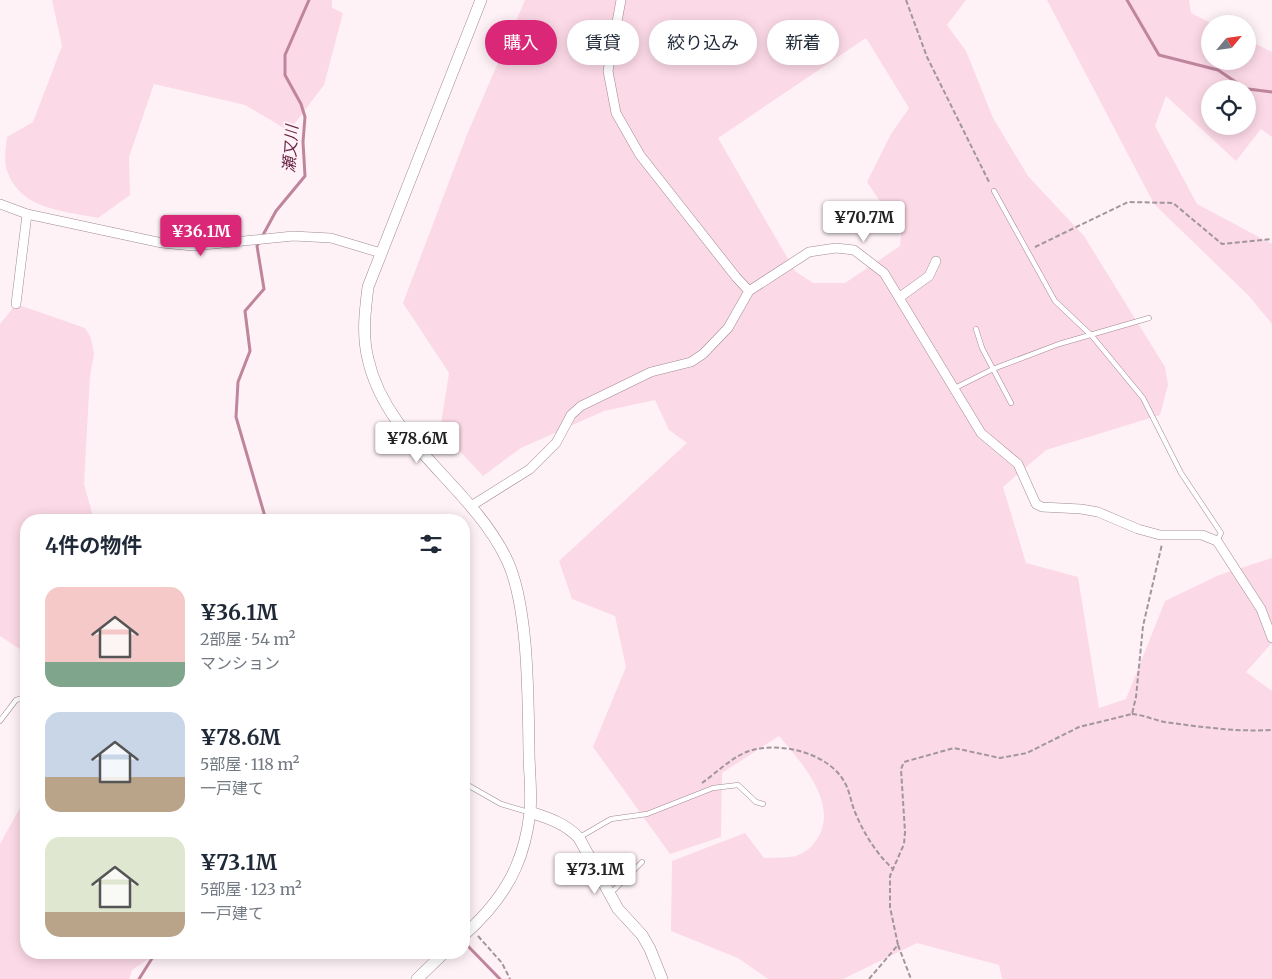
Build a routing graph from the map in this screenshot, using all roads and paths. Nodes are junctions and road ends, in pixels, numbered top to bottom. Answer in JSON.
{"nodes":[{"id":1,"x":481,"y":0,"type":"edge"},
{"id":2,"x":622,"y":0,"type":"edge"},
{"id":3,"x":906,"y":0,"type":"edge"},
{"id":4,"x":994,"y":191,"type":"joint"},
{"id":5,"x":0,"y":204,"type":"edge"},
{"id":6,"x":27,"y":214,"type":"junction"},
{"id":7,"x":1272,"y":239,"type":"edge"},
{"id":8,"x":1028,"y":251,"type":"junction"},
{"id":9,"x":381,"y":253,"type":"junction"},
{"id":10,"x":936,"y":261,"type":"dead end"},
{"id":11,"x":750,"y":291,"type":"junction"},
{"id":12,"x":900,"y":296,"type":"junction"},
{"id":13,"x":16,"y":304,"type":"dead end"},
{"id":14,"x":1149,"y":318,"type":"dead end"},
{"id":15,"x":976,"y":329,"type":"dead end"},
{"id":16,"x":1092,"y":336,"type":"junction"},
{"id":17,"x":993,"y":369,"type":"junction"},
{"id":18,"x":955,"y":388,"type":"junction"},
{"id":19,"x":1011,"y":403,"type":"dead end"},
{"id":20,"x":471,"y":506,"type":"junction"},
{"id":21,"x":1164,"y":534,"type":"junction"},
{"id":22,"x":1217,"y":541,"type":"junction"},
{"id":23,"x":1272,"y":638,"type":"edge"},
{"id":24,"x":20,"y":699,"type":"edge"},
{"id":25,"x":1132,"y":714,"type":"junction"},
{"id":26,"x":0,"y":721,"type":"edge"},
{"id":27,"x":1272,"y":730,"type":"edge"},
{"id":28,"x":470,"y":786,"type":"edge"},
{"id":29,"x":695,"y":788,"type":"dead end"},
{"id":30,"x":763,"y":804,"type":"dead end"},
{"id":31,"x":530,"y":812,"type":"junction"},
{"id":32,"x":579,"y":838,"type":"junction"},
{"id":33,"x":642,"y":862,"type":"dead end"},
{"id":34,"x":893,"y":869,"type":"junction"},
{"id":35,"x":610,"y":895,"type":"junction"},
{"id":36,"x":470,"y":930,"type":"edge"},
{"id":37,"x":470,"y":934,"type":"edge"},
{"id":38,"x":898,"y":945,"type":"junction"},
{"id":39,"x":438,"y":959,"type":"edge"},
{"id":40,"x":417,"y":979,"type":"edge"},
{"id":41,"x":510,"y":979,"type":"edge"},
{"id":42,"x":662,"y":979,"type":"edge"},
{"id":43,"x":869,"y":979,"type":"edge"},
{"id":44,"x":911,"y":979,"type":"edge"}],
"edges":[{"from":1,"to":9,"type":"street"},
{"from":2,"to":11,"type":"street"},
{"from":3,"to":4,"type":"path"},
{"from":4,"to":8,"type":"lane"},
{"from":5,"to":6,"type":"street"},
{"from":6,"to":9,"type":"street"},
{"from":6,"to":13,"type":"street"},
{"from":7,"to":8,"type":"path"},
{"from":8,"to":16,"type":"lane"},
{"from":9,"to":20,"type":"street"},
{"from":10,"to":12,"type":"street"},
{"from":11,"to":12,"type":"street"},
{"from":11,"to":20,"type":"street"},
{"from":12,"to":18,"type":"street"},
{"from":14,"to":16,"type":"lane"},
{"from":15,"to":17,"type":"lane"},
{"from":16,"to":17,"type":"lane"},
{"from":16,"to":22,"type":"lane"},
{"from":17,"to":18,"type":"lane"},
{"from":17,"to":19,"type":"lane"},
{"from":18,"to":21,"type":"street"},
{"from":20,"to":31,"type":"street"},
{"from":21,"to":22,"type":"street"},
{"from":21,"to":25,"type":"path"},
{"from":22,"to":23,"type":"street"},
{"from":24,"to":26,"type":"lane"},
{"from":25,"to":27,"type":"path"},
{"from":25,"to":34,"type":"path"},
{"from":28,"to":31,"type":"lane"},
{"from":29,"to":34,"type":"path"},
{"from":30,"to":32,"type":"lane"},
{"from":31,"to":32,"type":"street"},
{"from":31,"to":36,"type":"street"},
{"from":32,"to":35,"type":"street"},
{"from":33,"to":35,"type":"lane"},
{"from":34,"to":38,"type":"path"},
{"from":35,"to":42,"type":"street"},
{"from":37,"to":41,"type":"path"},
{"from":38,"to":43,"type":"path"},
{"from":38,"to":44,"type":"path"},
{"from":39,"to":40,"type":"street"}]}
